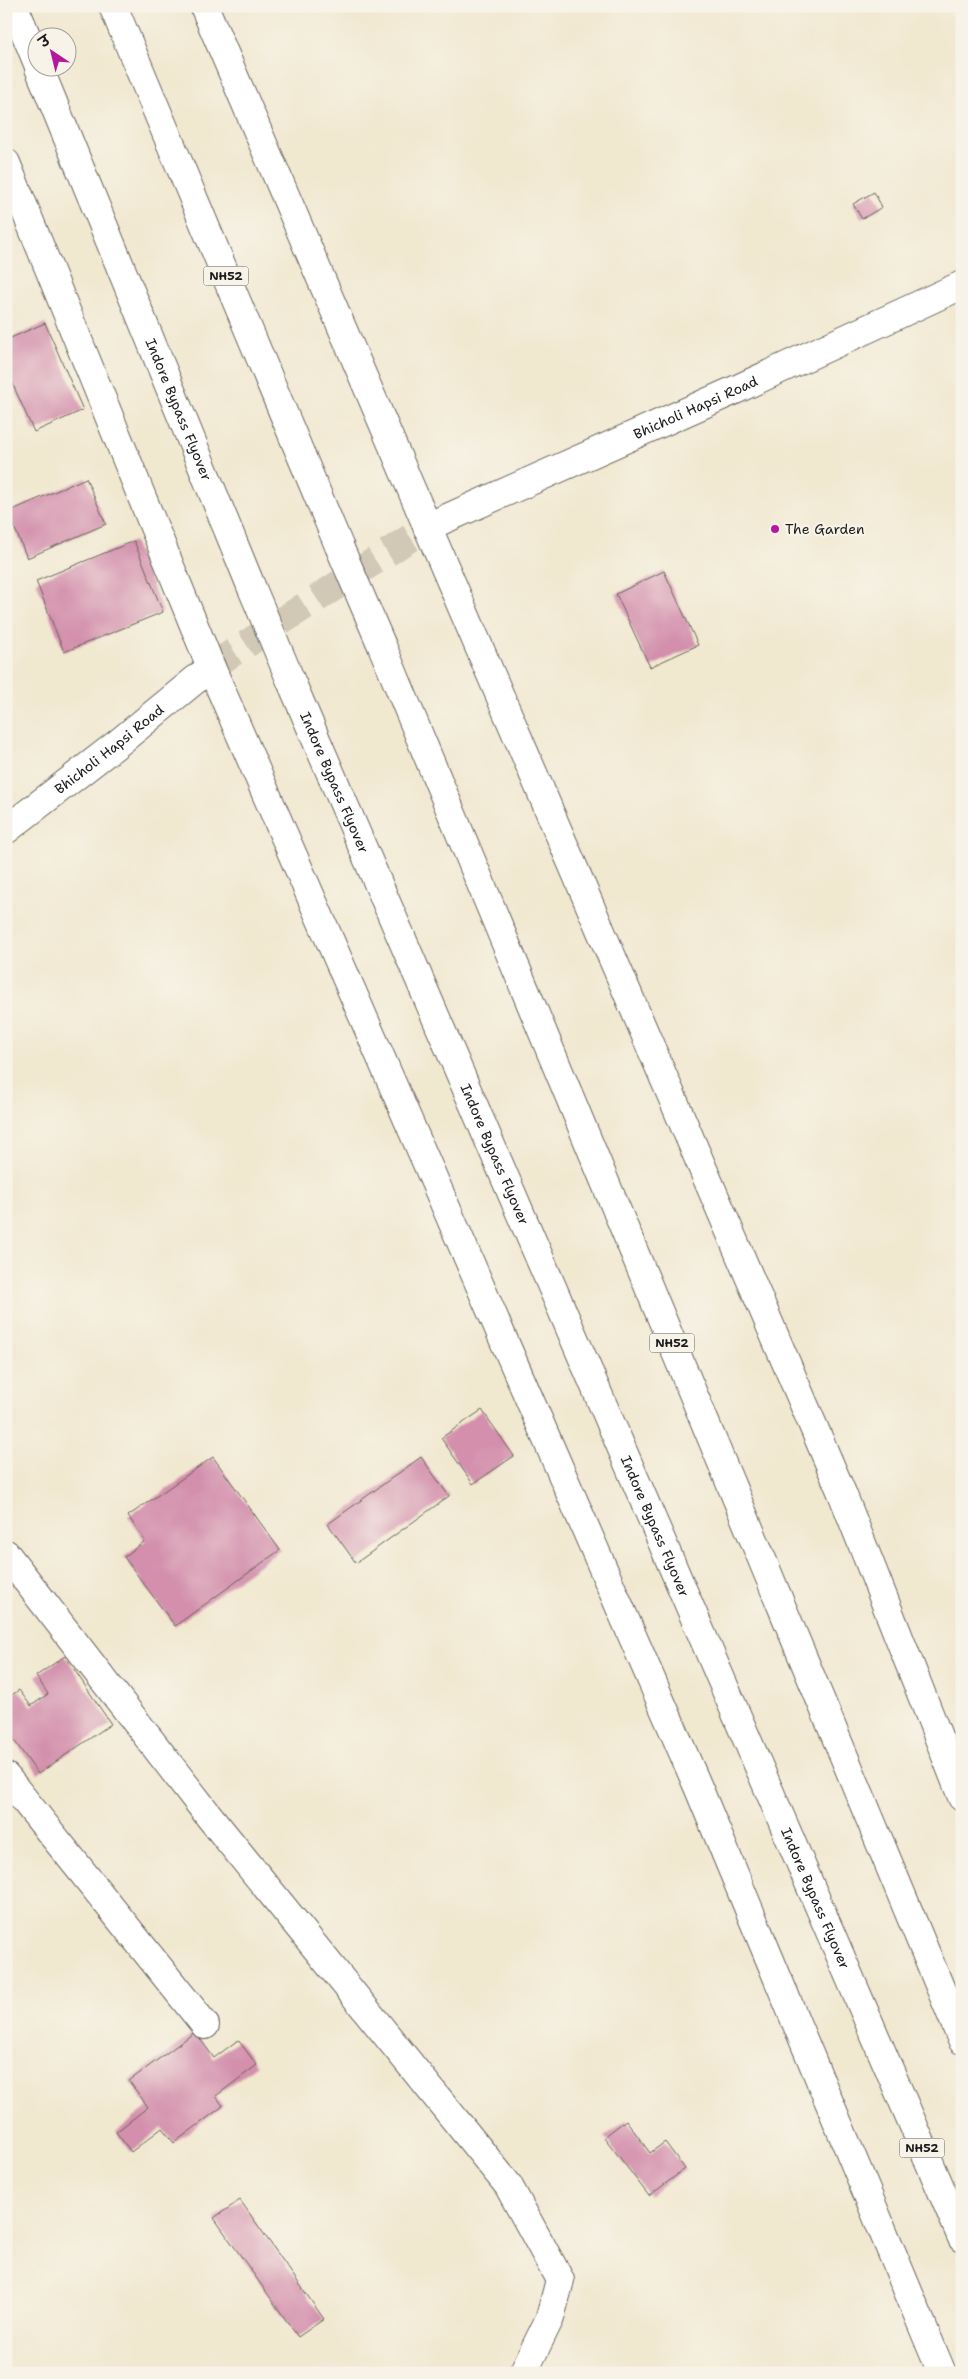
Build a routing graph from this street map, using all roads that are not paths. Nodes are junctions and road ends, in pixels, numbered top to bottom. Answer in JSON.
{"nodes":[{"id":1,"x":14,"y":6,"type":"edge"},
{"id":2,"x":113,"y":6,"type":"edge"},
{"id":3,"x":212,"y":9,"type":"edge"},
{"id":4,"x":28,"y":40,"type":"edge"},
{"id":5,"x":43,"y":78,"type":"edge"},
{"id":6,"x":6,"y":163,"type":"edge"},
{"id":7,"x":962,"y":285,"type":"edge"},
{"id":8,"x":427,"y":527,"type":"junction"},
{"id":9,"x":211,"y":666,"type":"junction"},
{"id":10,"x":6,"y":830,"type":"edge"},
{"id":11,"x":6,"y":1554,"type":"edge"},
{"id":12,"x":6,"y":1777,"type":"edge"},
{"id":13,"x":962,"y":1798,"type":"edge"},
{"id":14,"x":205,"y":2024,"type":"dead end"},
{"id":15,"x":962,"y":2040,"type":"edge"},
{"id":16,"x":962,"y":2238,"type":"edge"},
{"id":17,"x":523,"y":2373,"type":"edge"},
{"id":18,"x":942,"y":2373,"type":"edge"}],
"edges":[{"from":1,"to":4,"type":"main road"},
{"from":2,"to":15,"type":"main road","number":"NH52","bridge":true},
{"from":3,"to":8,"type":"main road"},
{"from":5,"to":16,"type":"main road","name":"Indore Bypass Flyover","number":"NH52","bridge":true},
{"from":6,"to":9,"type":"main road"},
{"from":7,"to":8,"type":"main road","name":"Bhicholi Hapsi Road"},
{"from":8,"to":13,"type":"main road"},
{"from":9,"to":10,"type":"main road","name":"Bhicholi Hapsi Road"},
{"from":9,"to":18,"type":"main road"},
{"from":11,"to":17,"type":"main road"},
{"from":12,"to":14,"type":"main road"}]}
